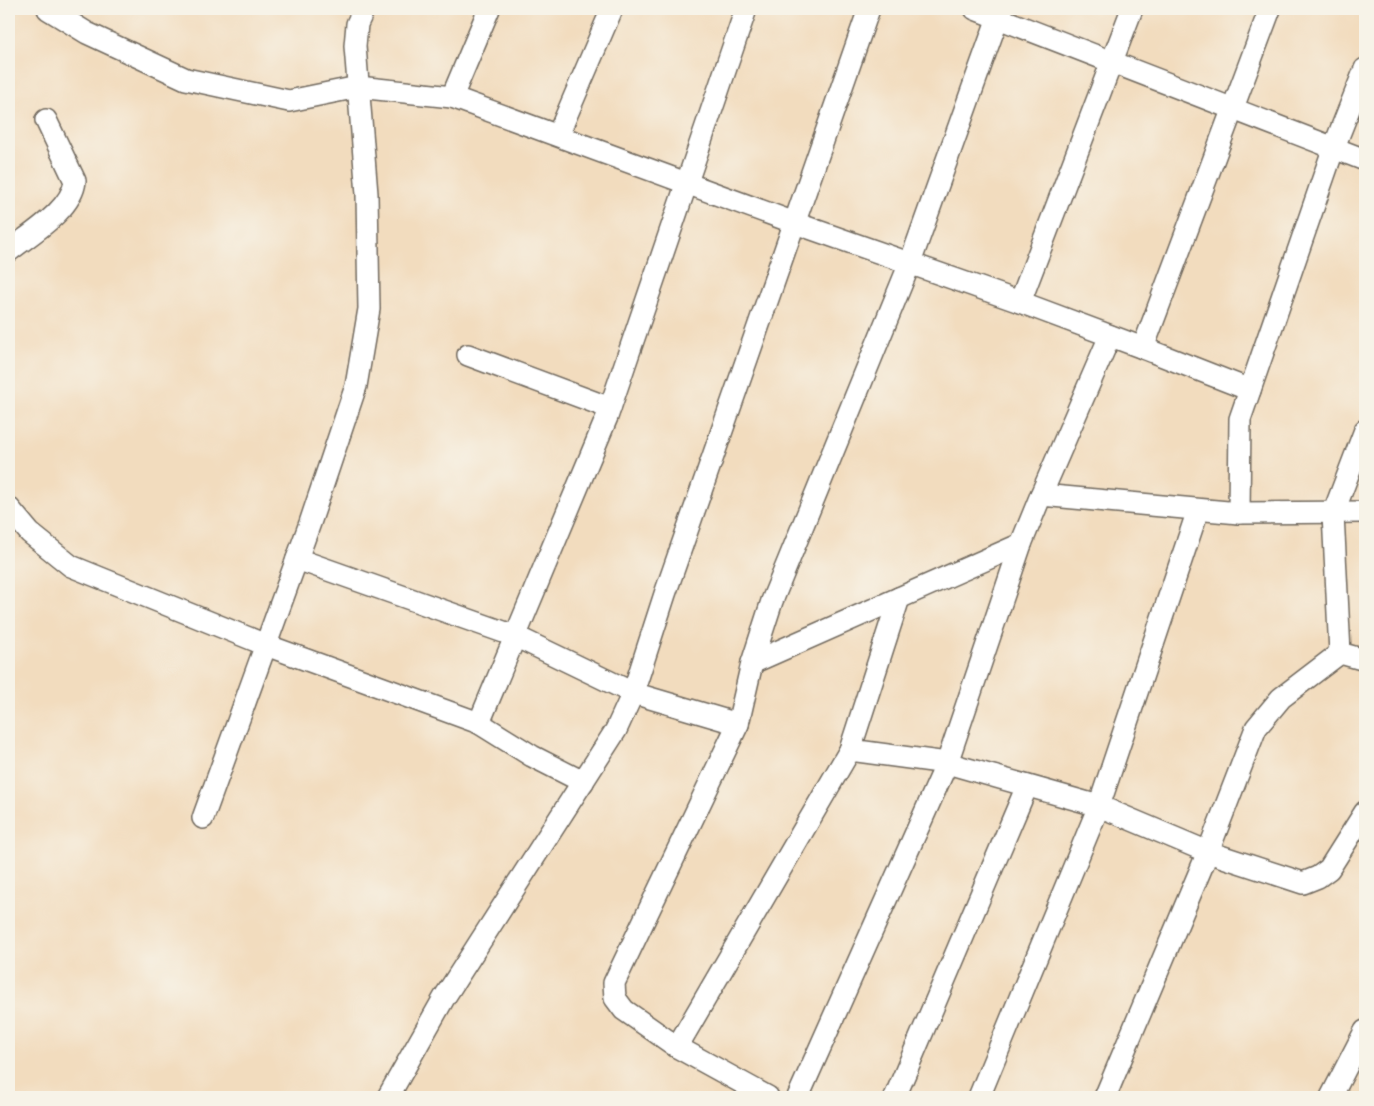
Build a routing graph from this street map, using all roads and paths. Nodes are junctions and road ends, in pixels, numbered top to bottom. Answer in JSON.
{"nodes":[{"id":1,"x":48,"y":9,"type":"edge"},
{"id":2,"x":364,"y":9,"type":"edge"},
{"id":3,"x":489,"y":9,"type":"edge"},
{"id":4,"x":612,"y":9,"type":"edge"},
{"id":5,"x":746,"y":9,"type":"edge"},
{"id":6,"x":869,"y":9,"type":"edge"},
{"id":7,"x":975,"y":9,"type":"edge"},
{"id":8,"x":1132,"y":9,"type":"edge"},
{"id":9,"x":1270,"y":9,"type":"edge"},
{"id":10,"x":1000,"y":13,"type":"edge"},
{"id":11,"x":1112,"y":61,"type":"junction"},
{"id":12,"x":1365,"y":69,"type":"edge"},
{"id":13,"x":358,"y":87,"type":"junction"},
{"id":14,"x":452,"y":97,"type":"junction"},
{"id":15,"x":1232,"y":108,"type":"junction"},
{"id":16,"x":46,"y":120,"type":"dead end"},
{"id":17,"x":558,"y":136,"type":"junction"},
{"id":18,"x":1334,"y":148,"type":"junction"},
{"id":19,"x":1365,"y":160,"type":"edge"},
{"id":20,"x":687,"y":183,"type":"junction"},
{"id":21,"x":795,"y":223,"type":"junction"},
{"id":22,"x":9,"y":251,"type":"edge"},
{"id":23,"x":910,"y":263,"type":"junction"},
{"id":24,"x":1020,"y":302,"type":"junction"},
{"id":25,"x":1110,"y":336,"type":"junction"},
{"id":26,"x":1143,"y":348,"type":"junction"},
{"id":27,"x":468,"y":355,"type":"dead end"},
{"id":28,"x":1250,"y":390,"type":"junction"},
{"id":29,"x":610,"y":408,"type":"junction"},
{"id":30,"x":1365,"y":430,"type":"edge"},
{"id":31,"x":1041,"y":495,"type":"junction"},
{"id":32,"x":9,"y":508,"type":"edge"},
{"id":33,"x":1198,"y":510,"type":"junction"},
{"id":34,"x":1365,"y":512,"type":"edge"},
{"id":35,"x":1239,"y":513,"type":"junction"},
{"id":36,"x":1333,"y":514,"type":"junction"},
{"id":37,"x":1021,"y":544,"type":"junction"},
{"id":38,"x":297,"y":560,"type":"junction"},
{"id":39,"x":899,"y":598,"type":"junction"},
{"id":40,"x":515,"y":636,"type":"junction"},
{"id":41,"x":266,"y":645,"type":"junction"},
{"id":42,"x":1340,"y":653,"type":"junction"},
{"id":43,"x":1365,"y":660,"type":"edge"},
{"id":44,"x":752,"y":663,"type":"junction"},
{"id":45,"x":633,"y":693,"type":"junction"},
{"id":46,"x":479,"y":723,"type":"junction"},
{"id":47,"x":738,"y":724,"type":"junction"},
{"id":48,"x":850,"y":750,"type":"junction"},
{"id":49,"x":947,"y":763,"type":"junction"},
{"id":50,"x":583,"y":782,"type":"junction"},
{"id":51,"x":1027,"y":786,"type":"junction"},
{"id":52,"x":1099,"y":806,"type":"junction"},
{"id":53,"x":1365,"y":812,"type":"edge"},
{"id":54,"x":203,"y":818,"type":"dead end"},
{"id":55,"x":1208,"y":852,"type":"junction"},
{"id":56,"x":1365,"y":1030,"type":"edge"},
{"id":57,"x":677,"y":1047,"type":"junction"},
{"id":58,"x":388,"y":1097,"type":"edge"},
{"id":59,"x":768,"y":1097,"type":"edge"},
{"id":60,"x":798,"y":1097,"type":"edge"},
{"id":61,"x":896,"y":1097,"type":"edge"},
{"id":62,"x":979,"y":1097,"type":"edge"},
{"id":63,"x":1104,"y":1097,"type":"edge"},
{"id":64,"x":1331,"y":1097,"type":"edge"}],
"edges":[{"from":1,"to":13,"type":"street"},
{"from":2,"to":13,"type":"street"},
{"from":3,"to":14,"type":"street"},
{"from":4,"to":17,"type":"street"},
{"from":5,"to":20,"type":"street"},
{"from":6,"to":21,"type":"street"},
{"from":7,"to":10,"type":"street"},
{"from":8,"to":11,"type":"street"},
{"from":9,"to":15,"type":"street"},
{"from":10,"to":11,"type":"street"},
{"from":10,"to":23,"type":"street"},
{"from":11,"to":15,"type":"street"},
{"from":11,"to":24,"type":"street"},
{"from":12,"to":18,"type":"street"},
{"from":13,"to":14,"type":"street"},
{"from":13,"to":38,"type":"street"},
{"from":14,"to":17,"type":"street"},
{"from":15,"to":18,"type":"street"},
{"from":15,"to":26,"type":"street"},
{"from":16,"to":22,"type":"street"},
{"from":17,"to":20,"type":"street"},
{"from":18,"to":19,"type":"street"},
{"from":18,"to":28,"type":"street"},
{"from":20,"to":21,"type":"street"},
{"from":20,"to":29,"type":"street"},
{"from":21,"to":23,"type":"street"},
{"from":21,"to":45,"type":"street"},
{"from":23,"to":24,"type":"street"},
{"from":23,"to":44,"type":"street"},
{"from":24,"to":25,"type":"street"},
{"from":25,"to":26,"type":"street"},
{"from":25,"to":31,"type":"street"},
{"from":26,"to":28,"type":"street"},
{"from":27,"to":29,"type":"street"},
{"from":28,"to":35,"type":"street"},
{"from":29,"to":40,"type":"street"},
{"from":30,"to":36,"type":"street"},
{"from":31,"to":33,"type":"street"},
{"from":31,"to":37,"type":"street"},
{"from":32,"to":41,"type":"street"},
{"from":33,"to":35,"type":"street"},
{"from":33,"to":52,"type":"street"},
{"from":34,"to":36,"type":"street"},
{"from":35,"to":36,"type":"street"},
{"from":36,"to":42,"type":"street"},
{"from":37,"to":39,"type":"street"},
{"from":37,"to":49,"type":"street"},
{"from":38,"to":40,"type":"street"},
{"from":38,"to":41,"type":"street"},
{"from":39,"to":44,"type":"street"},
{"from":39,"to":48,"type":"street"},
{"from":40,"to":45,"type":"street"},
{"from":40,"to":46,"type":"street"},
{"from":41,"to":46,"type":"street"},
{"from":41,"to":54,"type":"street"},
{"from":42,"to":43,"type":"street"},
{"from":42,"to":55,"type":"street"},
{"from":44,"to":47,"type":"street"},
{"from":45,"to":47,"type":"street"},
{"from":45,"to":50,"type":"street"},
{"from":46,"to":50,"type":"street"},
{"from":47,"to":57,"type":"street"},
{"from":48,"to":49,"type":"street"},
{"from":48,"to":57,"type":"street"},
{"from":49,"to":51,"type":"street"},
{"from":49,"to":60,"type":"street"},
{"from":50,"to":58,"type":"street"},
{"from":51,"to":52,"type":"street"},
{"from":51,"to":61,"type":"street"},
{"from":52,"to":55,"type":"street"},
{"from":52,"to":62,"type":"street"},
{"from":53,"to":55,"type":"street"},
{"from":55,"to":63,"type":"street"},
{"from":56,"to":64,"type":"street"},
{"from":57,"to":59,"type":"street"}]}
